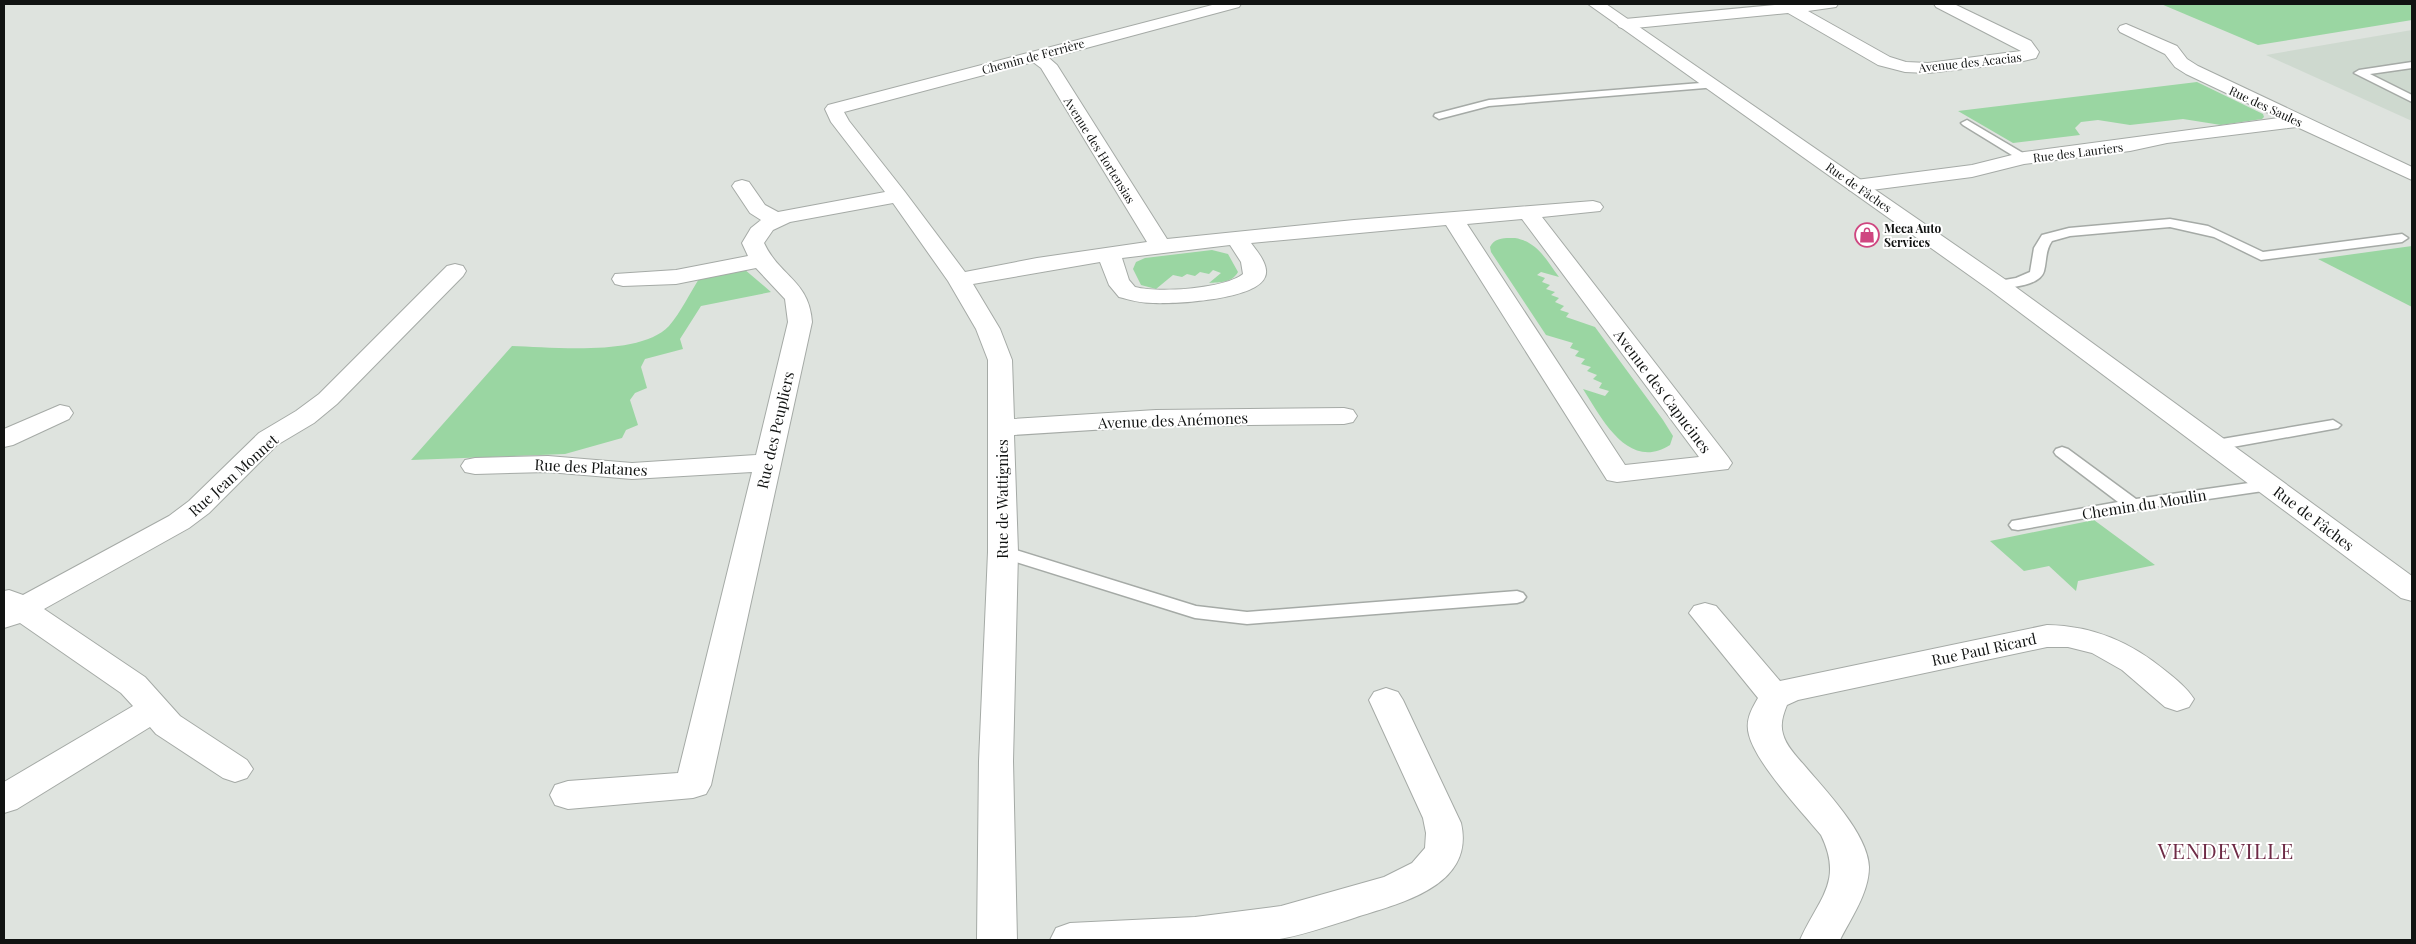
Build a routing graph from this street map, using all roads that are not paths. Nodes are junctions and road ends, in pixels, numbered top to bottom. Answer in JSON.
{"nodes":[{"id":1,"x":1233,"y":4,"type":"edge"},
{"id":2,"x":1596,"y":4,"type":"edge"},
{"id":3,"x":1830,"y":4,"type":"edge"},
{"id":4,"x":1942,"y":4,"type":"edge"},
{"id":5,"x":1782,"y":7,"type":"edge"},
{"id":6,"x":1625,"y":24,"type":"junction"},
{"id":7,"x":2126,"y":28,"type":"dead end"},
{"id":8,"x":1035,"y":55,"type":"junction"},
{"id":9,"x":2412,"y":65,"type":"edge"},
{"id":10,"x":1713,"y":85,"type":"junction"},
{"id":11,"x":2412,"y":99,"type":"edge"},
{"id":12,"x":834,"y":109,"type":"joint"},
{"id":13,"x":1439,"y":116,"type":"dead end"},
{"id":14,"x":2299,"y":121,"type":"junction"},
{"id":15,"x":1967,"y":123,"type":"dead end"},
{"id":16,"x":2024,"y":158,"type":"junction"},
{"id":17,"x":2412,"y":174,"type":"edge"},
{"id":18,"x":742,"y":186,"type":"dead end"},
{"id":19,"x":1856,"y":186,"type":"junction"},
{"id":20,"x":898,"y":196,"type":"junction"},
{"id":21,"x":1593,"y":207,"type":"dead end"},
{"id":22,"x":1527,"y":212,"type":"junction"},
{"id":23,"x":1452,"y":219,"type":"junction"},
{"id":24,"x":776,"y":220,"type":"junction"},
{"id":25,"x":2402,"y":238,"type":"dead end"},
{"id":26,"x":1236,"y":239,"type":"junction"},
{"id":27,"x":1162,"y":248,"type":"junction"},
{"id":28,"x":1109,"y":254,"type":"junction"},
{"id":29,"x":761,"y":260,"type":"junction"},
{"id":30,"x":455,"y":271,"type":"dead end"},
{"id":31,"x":622,"y":279,"type":"dead end"},
{"id":32,"x":959,"y":280,"type":"junction"},
{"id":33,"x":1998,"y":286,"type":"junction"},
{"id":34,"x":60,"y":414,"type":"dead end"},
{"id":35,"x":1344,"y":416,"type":"dead end"},
{"id":36,"x":2333,"y":425,"type":"dead end"},
{"id":37,"x":1002,"y":428,"type":"junction"},
{"id":38,"x":4,"y":440,"type":"edge"},
{"id":39,"x":2216,"y":446,"type":"junction"},
{"id":40,"x":2062,"y":452,"type":"dead end"},
{"id":41,"x":767,"y":463,"type":"junction"},
{"id":42,"x":475,"y":466,"type":"dead end"},
{"id":43,"x":2270,"y":485,"type":"junction"},
{"id":44,"x":2133,"y":505,"type":"junction"},
{"id":45,"x":2018,"y":525,"type":"dead end"},
{"id":46,"x":1003,"y":552,"type":"junction"},
{"id":47,"x":2412,"y":591,"type":"edge"},
{"id":48,"x":1517,"y":597,"type":"dead end"},
{"id":49,"x":10,"y":607,"type":"edge"},
{"id":50,"x":1705,"y":613,"type":"dead end"},
{"id":51,"x":1776,"y":697,"type":"junction"},
{"id":52,"x":2177,"y":699,"type":"dead end"},
{"id":53,"x":1386,"y":700,"type":"dead end"},
{"id":54,"x":154,"y":708,"type":"junction"},
{"id":55,"x":235,"y":769,"type":"dead end"},
{"id":56,"x":568,"y":795,"type":"dead end"},
{"id":57,"x":4,"y":799,"type":"edge"},
{"id":58,"x":997,"y":940,"type":"edge"},
{"id":59,"x":1070,"y":940,"type":"edge"},
{"id":60,"x":1820,"y":940,"type":"edge"}],
"edges":[{"from":1,"to":8,"type":"street","name":"Chemin de Ferrière"},
{"from":2,"to":6,"type":"street","name":"Rue de Fâches"},
{"from":3,"to":5,"type":"street"},
{"from":4,"to":5,"type":"street","name":"Avenue des Acacias"},
{"from":5,"to":6,"type":"street"},
{"from":6,"to":10,"type":"street","name":"Rue de Fâches"},
{"from":7,"to":14,"type":"street","name":"Rue des Saules"},
{"from":8,"to":12,"type":"street","name":"Chemin de Ferrière"},
{"from":8,"to":27,"type":"street","name":"Avenue des Hortensias"},
{"from":9,"to":11,"type":"lane"},
{"from":10,"to":13,"type":"lane"},
{"from":10,"to":19,"type":"street","name":"Rue de Fâches"},
{"from":12,"to":20,"type":"street","name":"Rue de Wattignies"},
{"from":14,"to":16,"type":"street","name":"Rue des Lauriers"},
{"from":14,"to":17,"type":"street","name":"Rue des Saules"},
{"from":15,"to":16,"type":"lane"},
{"from":16,"to":19,"type":"street","name":"Rue des Lauriers"},
{"from":18,"to":24,"type":"street"},
{"from":19,"to":33,"type":"street","name":"Rue de Fâches"},
{"from":20,"to":24,"type":"street"},
{"from":20,"to":32,"type":"street","name":"Rue de Wattignies"},
{"from":21,"to":22,"type":"street"},
{"from":22,"to":23,"type":"street"},
{"from":22,"to":23,"type":"street","name":"Avenue des Capucines"},
{"from":23,"to":26,"type":"street"},
{"from":24,"to":29,"type":"street"},
{"from":25,"to":33,"type":"lane"},
{"from":26,"to":27,"type":"street"},
{"from":26,"to":28,"type":"street"},
{"from":27,"to":28,"type":"street"},
{"from":28,"to":32,"type":"street"},
{"from":29,"to":31,"type":"street"},
{"from":29,"to":41,"type":"street","name":"Rue des Peupliers"},
{"from":30,"to":49,"type":"street","name":"Rue Jean Monnet"},
{"from":32,"to":37,"type":"street","name":"Rue de Wattignies"},
{"from":33,"to":39,"type":"street","name":"Rue de Fâches"},
{"from":34,"to":38,"type":"street"},
{"from":35,"to":37,"type":"street","name":"Avenue des Anémones"},
{"from":36,"to":39,"type":"lane"},
{"from":37,"to":46,"type":"street","name":"Rue de Wattignies"},
{"from":39,"to":43,"type":"street","name":"Rue de Fâches"},
{"from":40,"to":44,"type":"lane"},
{"from":41,"to":42,"type":"street","name":"Rue des Platanes"},
{"from":41,"to":56,"type":"street","name":"Rue des Peupliers"},
{"from":43,"to":44,"type":"lane","name":"Chemin du Moulin"},
{"from":43,"to":47,"type":"street","name":"Rue de Fâches"},
{"from":44,"to":45,"type":"lane","name":"Chemin du Moulin"},
{"from":46,"to":48,"type":"lane"},
{"from":46,"to":58,"type":"street","name":"Rue de Wattignies"},
{"from":49,"to":54,"type":"street"},
{"from":50,"to":51,"type":"street"},
{"from":51,"to":52,"type":"street","name":"Rue Paul Ricard"},
{"from":51,"to":60,"type":"street"},
{"from":53,"to":59,"type":"street"},
{"from":54,"to":55,"type":"street"},
{"from":54,"to":57,"type":"street"}]}
